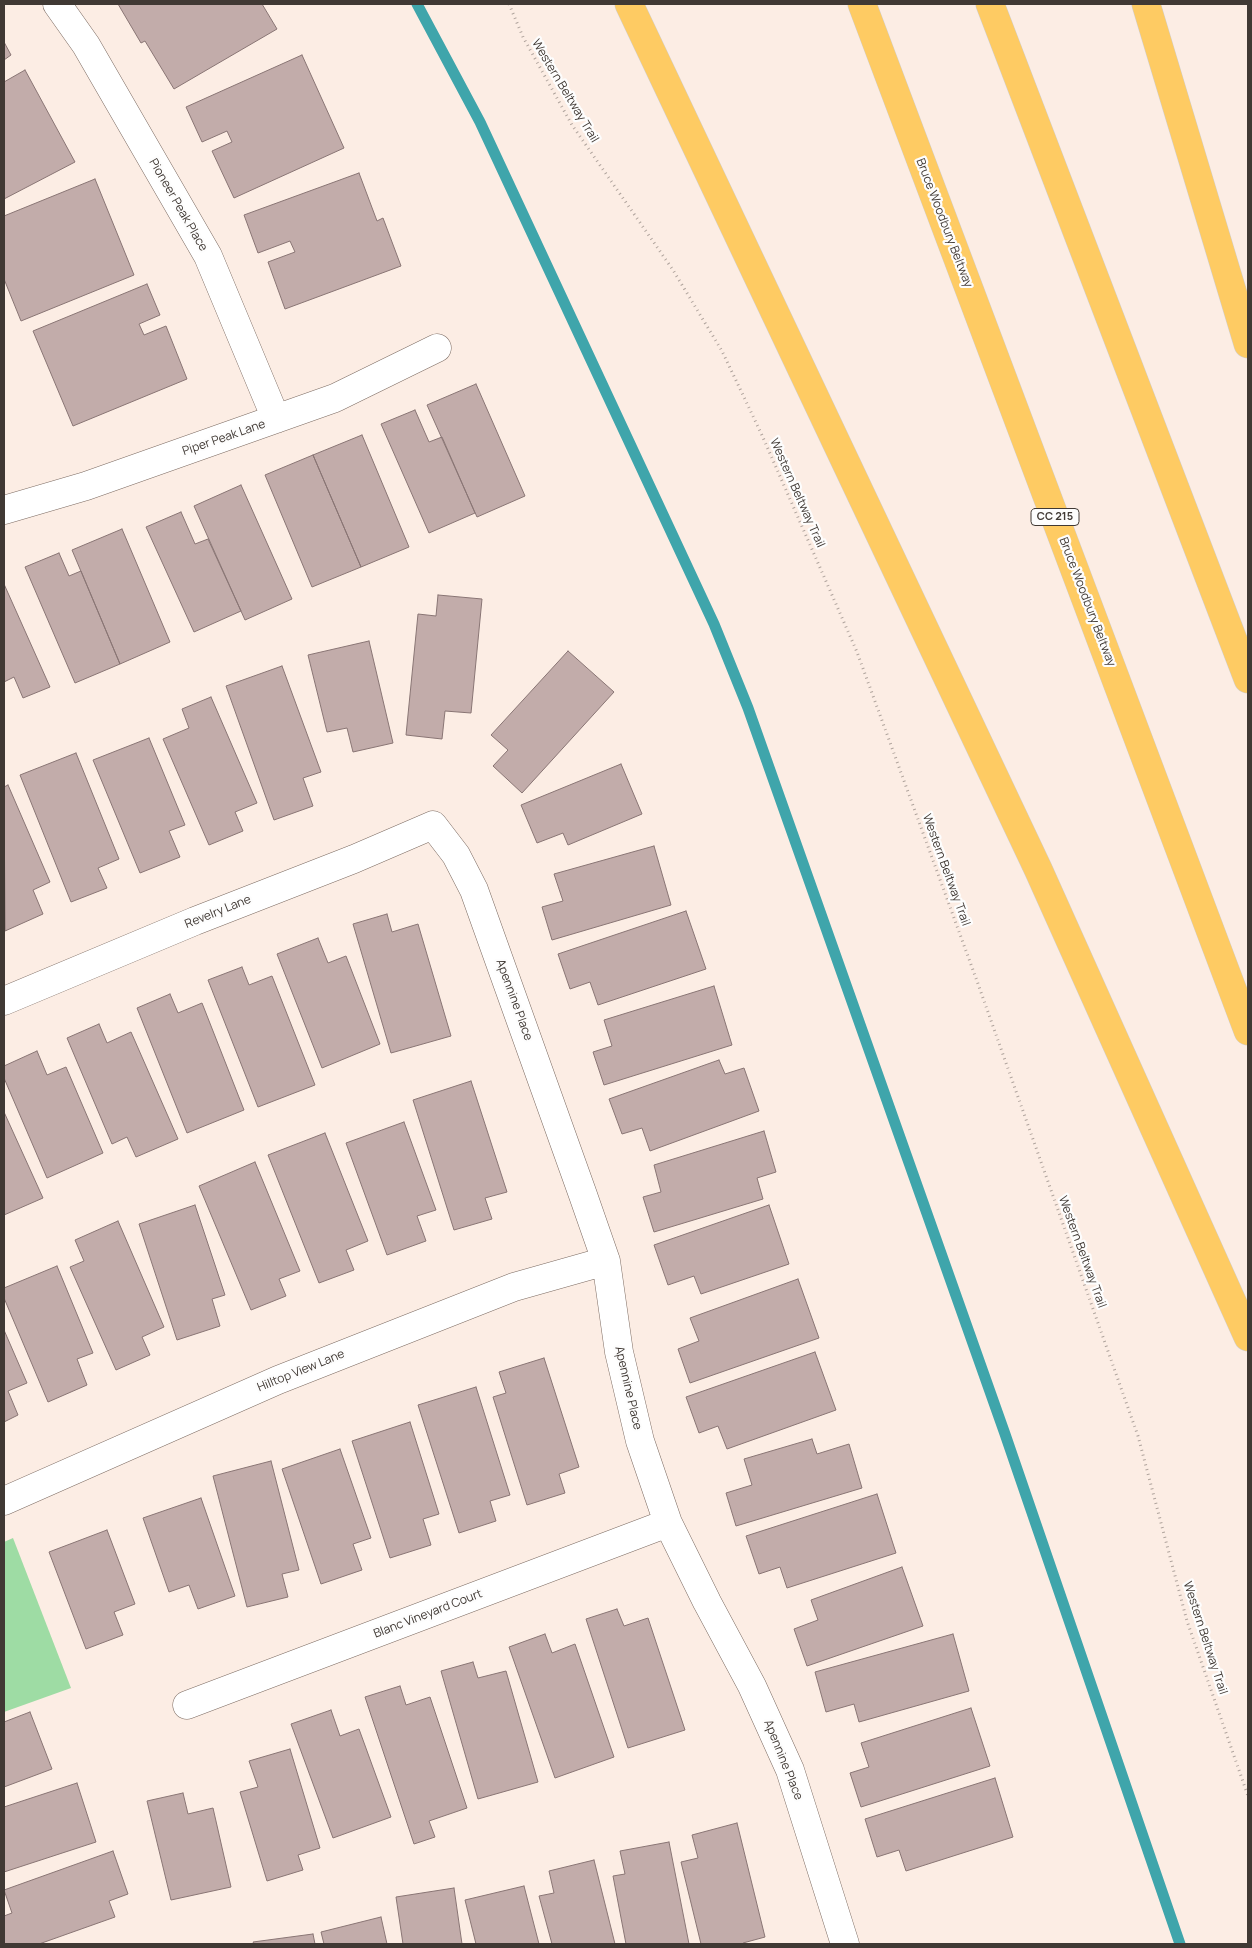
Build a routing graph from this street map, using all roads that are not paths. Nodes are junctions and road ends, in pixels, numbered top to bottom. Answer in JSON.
{"nodes":[{"id":1,"x":57,"y":4,"type":"edge"},
{"id":2,"x":629,"y":4,"type":"edge"},
{"id":3,"x":862,"y":4,"type":"edge"},
{"id":4,"x":990,"y":4,"type":"edge"},
{"id":5,"x":1146,"y":4,"type":"edge"},
{"id":6,"x":1248,"y":344,"type":"edge"},
{"id":7,"x":437,"y":348,"type":"dead end"},
{"id":8,"x":276,"y":419,"type":"junction"},
{"id":9,"x":4,"y":510,"type":"edge"},
{"id":10,"x":1248,"y":680,"type":"edge"},
{"id":11,"x":433,"y":825,"type":"joint"},
{"id":12,"x":4,"y":1001,"type":"edge"},
{"id":13,"x":1248,"y":1031,"type":"edge"},
{"id":14,"x":606,"y":1262,"type":"junction"},
{"id":15,"x":1248,"y":1336,"type":"edge"},
{"id":16,"x":4,"y":1501,"type":"edge"},
{"id":17,"x":668,"y":1523,"type":"junction"},
{"id":18,"x":187,"y":1705,"type":"dead end"},
{"id":19,"x":845,"y":1944,"type":"edge"}],
"edges":[{"from":1,"to":8,"type":"street","name":"Pioneer Peak Place"},
{"from":2,"to":15,"type":"highway"},
{"from":3,"to":13,"type":"highway","name":"Bruce Woodbury Beltway","number":"CC 215"},
{"from":4,"to":10,"type":"highway"},
{"from":5,"to":6,"type":"highway"},
{"from":7,"to":8,"type":"street","name":"Piper Peak Lane"},
{"from":8,"to":9,"type":"street","name":"Piper Peak Lane"},
{"from":11,"to":12,"type":"street","name":"Revelry Lane"},
{"from":11,"to":14,"type":"street","name":"Apennine Place"},
{"from":14,"to":16,"type":"street","name":"Hilltop View Lane"},
{"from":14,"to":17,"type":"street","name":"Apennine Place"},
{"from":17,"to":18,"type":"street","name":"Blanc Vineyard Court"},
{"from":17,"to":19,"type":"street","name":"Apennine Place"}]}
